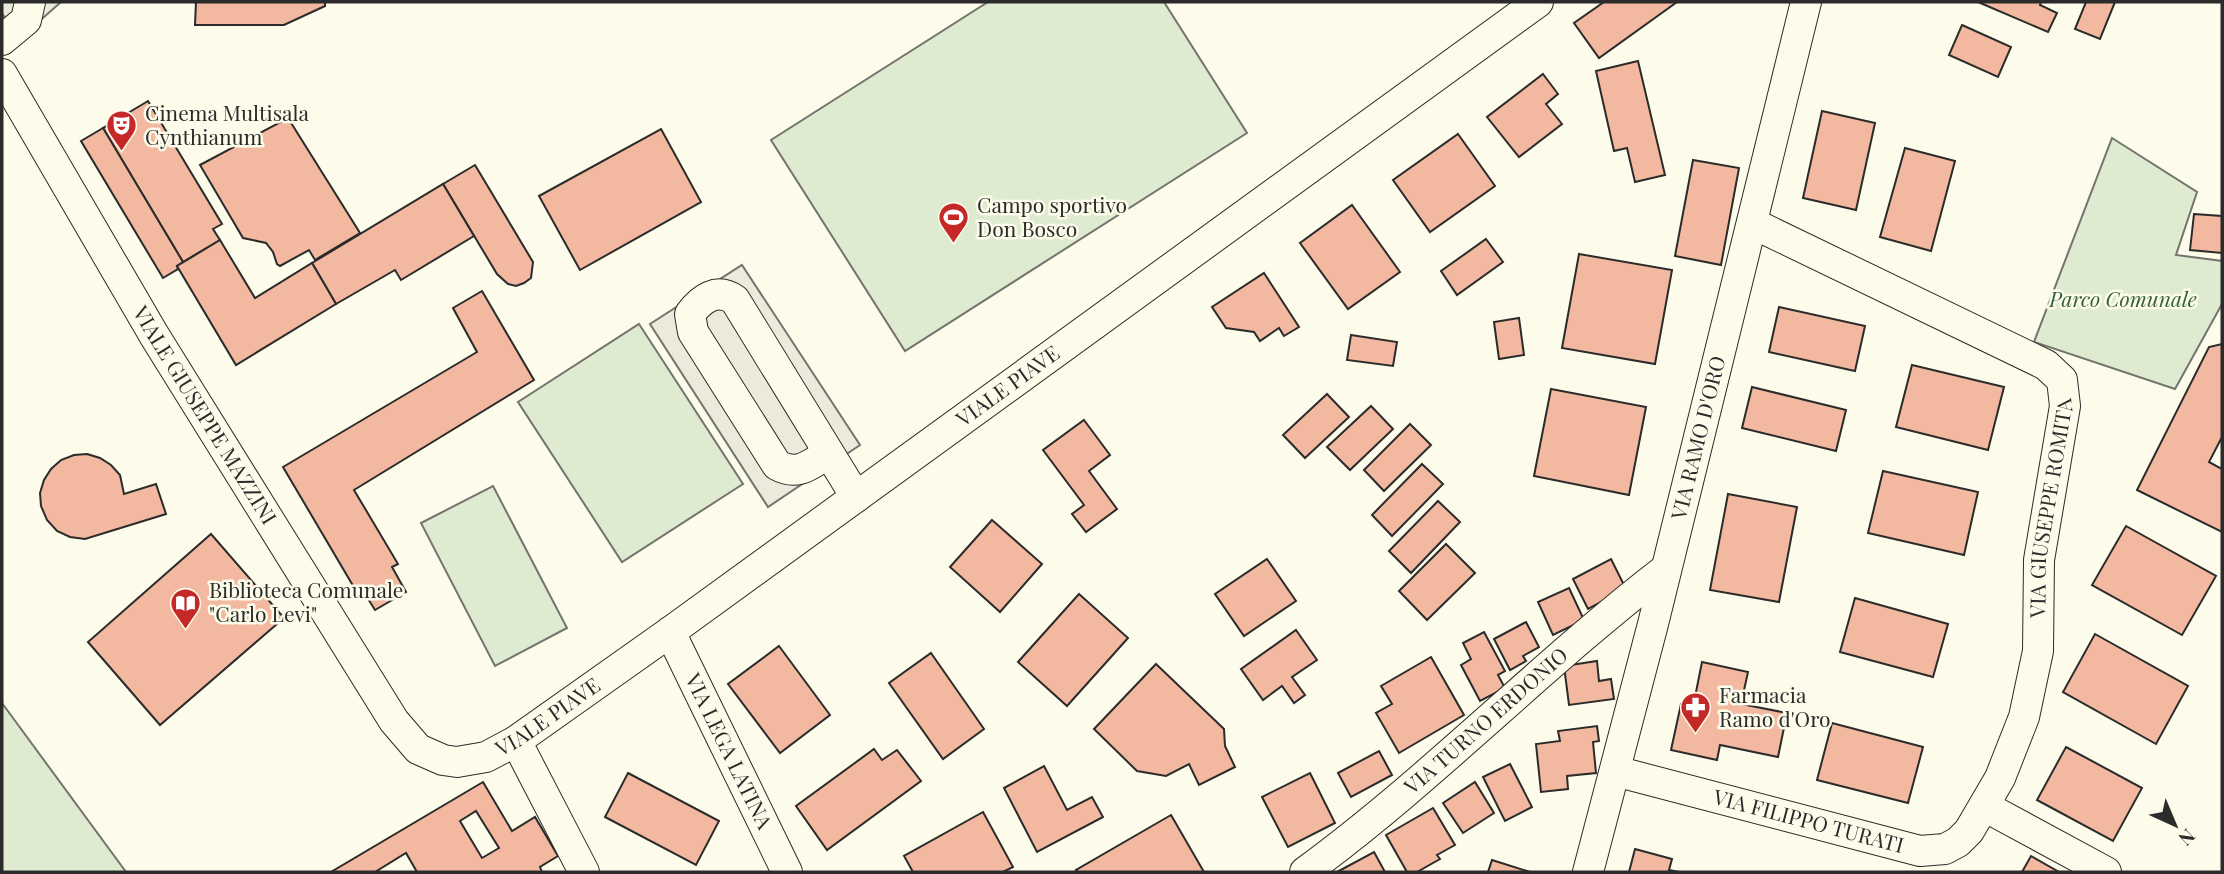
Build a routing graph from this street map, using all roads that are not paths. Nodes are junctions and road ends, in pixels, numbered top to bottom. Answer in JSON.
{"nodes":[{"id":1,"x":30,"y":2,"type":"edge"},
{"id":2,"x":1538,"y":2,"type":"edge"},
{"id":3,"x":1806,"y":2,"type":"edge"},
{"id":4,"x":2,"y":40,"type":"edge"},
{"id":5,"x":2,"y":74,"type":"edge"},
{"id":6,"x":1752,"y":223,"type":"junction"},
{"id":7,"x":829,"y":453,"type":"junction"},
{"id":8,"x":856,"y":497,"type":"junction"},
{"id":9,"x":1666,"y":569,"type":"junction"},
{"id":10,"x":670,"y":632,"type":"junction"},
{"id":11,"x":516,"y":741,"type":"junction"},
{"id":12,"x":471,"y":760,"type":"joint"},
{"id":13,"x":1615,"y":771,"type":"junction"},
{"id":14,"x":1984,"y":806,"type":"junction"},
{"id":15,"x":584,"y":872,"type":"edge"},
{"id":16,"x":787,"y":872,"type":"edge"},
{"id":17,"x":1305,"y":872,"type":"edge"},
{"id":18,"x":1588,"y":872,"type":"edge"},
{"id":19,"x":2106,"y":872,"type":"edge"}],
"edges":[{"from":1,"to":4,"type":"street"},
{"from":2,"to":8,"type":"street","name":"VIALE PIAVE"},
{"from":3,"to":6,"type":"street","name":"VIA RAMO D'ORO"},
{"from":5,"to":12,"type":"street","name":"VIALE GIUSEPPE MAZZINI"},
{"from":6,"to":9,"type":"street","name":"VIA RAMO D'ORO"},
{"from":6,"to":14,"type":"street","name":"VIA GIUSEPPE ROMITA"},
{"from":7,"to":7,"type":"street"},
{"from":7,"to":8,"type":"street"},
{"from":8,"to":10,"type":"street","name":"VIALE PIAVE"},
{"from":9,"to":13,"type":"street","name":"VIA RAMO D'ORO"},
{"from":9,"to":17,"type":"street","name":"VIA TURNO ERDONIO"},
{"from":10,"to":11,"type":"street","name":"VIALE PIAVE"},
{"from":10,"to":16,"type":"street","name":"VIA LEGA LATINA"},
{"from":11,"to":12,"type":"street","name":"VIALE PIAVE"},
{"from":11,"to":15,"type":"street"},
{"from":13,"to":14,"type":"street","name":"VIA FILIPPO TURATI"},
{"from":13,"to":18,"type":"street","name":"VIA RAMO D'ORO"},
{"from":14,"to":19,"type":"street"}]}
